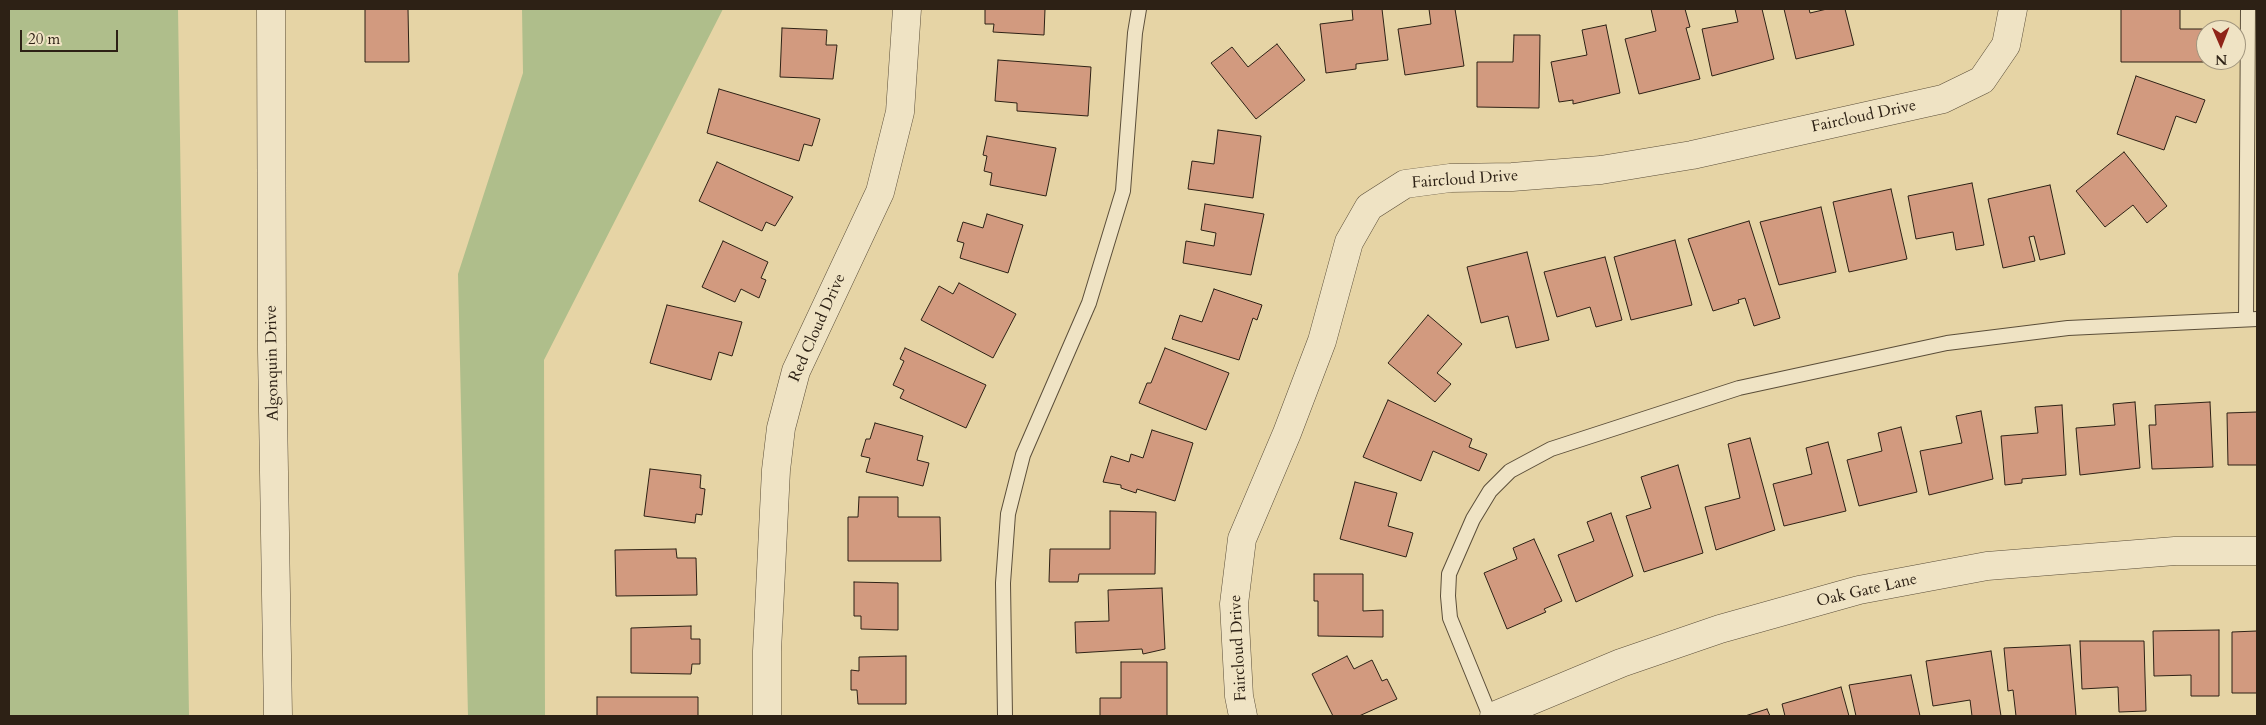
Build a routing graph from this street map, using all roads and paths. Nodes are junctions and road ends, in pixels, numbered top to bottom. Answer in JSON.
{"nodes":[{"id":1,"x":271,"y":9,"type":"edge"},
{"id":2,"x":907,"y":9,"type":"edge"},
{"id":3,"x":1139,"y":9,"type":"edge"},
{"id":4,"x":2013,"y":9,"type":"edge"},
{"id":5,"x":2248,"y":9,"type":"edge"},
{"id":6,"x":2252,"y":319,"type":"edge"},
{"id":7,"x":2257,"y":551,"type":"edge"},
{"id":8,"x":278,"y":716,"type":"edge"},
{"id":9,"x":767,"y":716,"type":"edge"},
{"id":10,"x":1005,"y":716,"type":"edge"},
{"id":11,"x":1243,"y":716,"type":"edge"},
{"id":12,"x":1490,"y":716,"type":"edge"},
{"id":13,"x":1494,"y":716,"type":"edge"}],
"edges":[{"from":1,"to":8,"type":"street","name":"Algonquin Drive"},
{"from":2,"to":9,"type":"street","name":"Red Cloud Drive"},
{"from":3,"to":10,"type":"lane"},
{"from":4,"to":11,"type":"street","name":"Faircloud Drive"},
{"from":5,"to":6,"type":"lane"},
{"from":6,"to":12,"type":"lane"},
{"from":7,"to":13,"type":"street","name":"Oak Gate Lane"}]}
